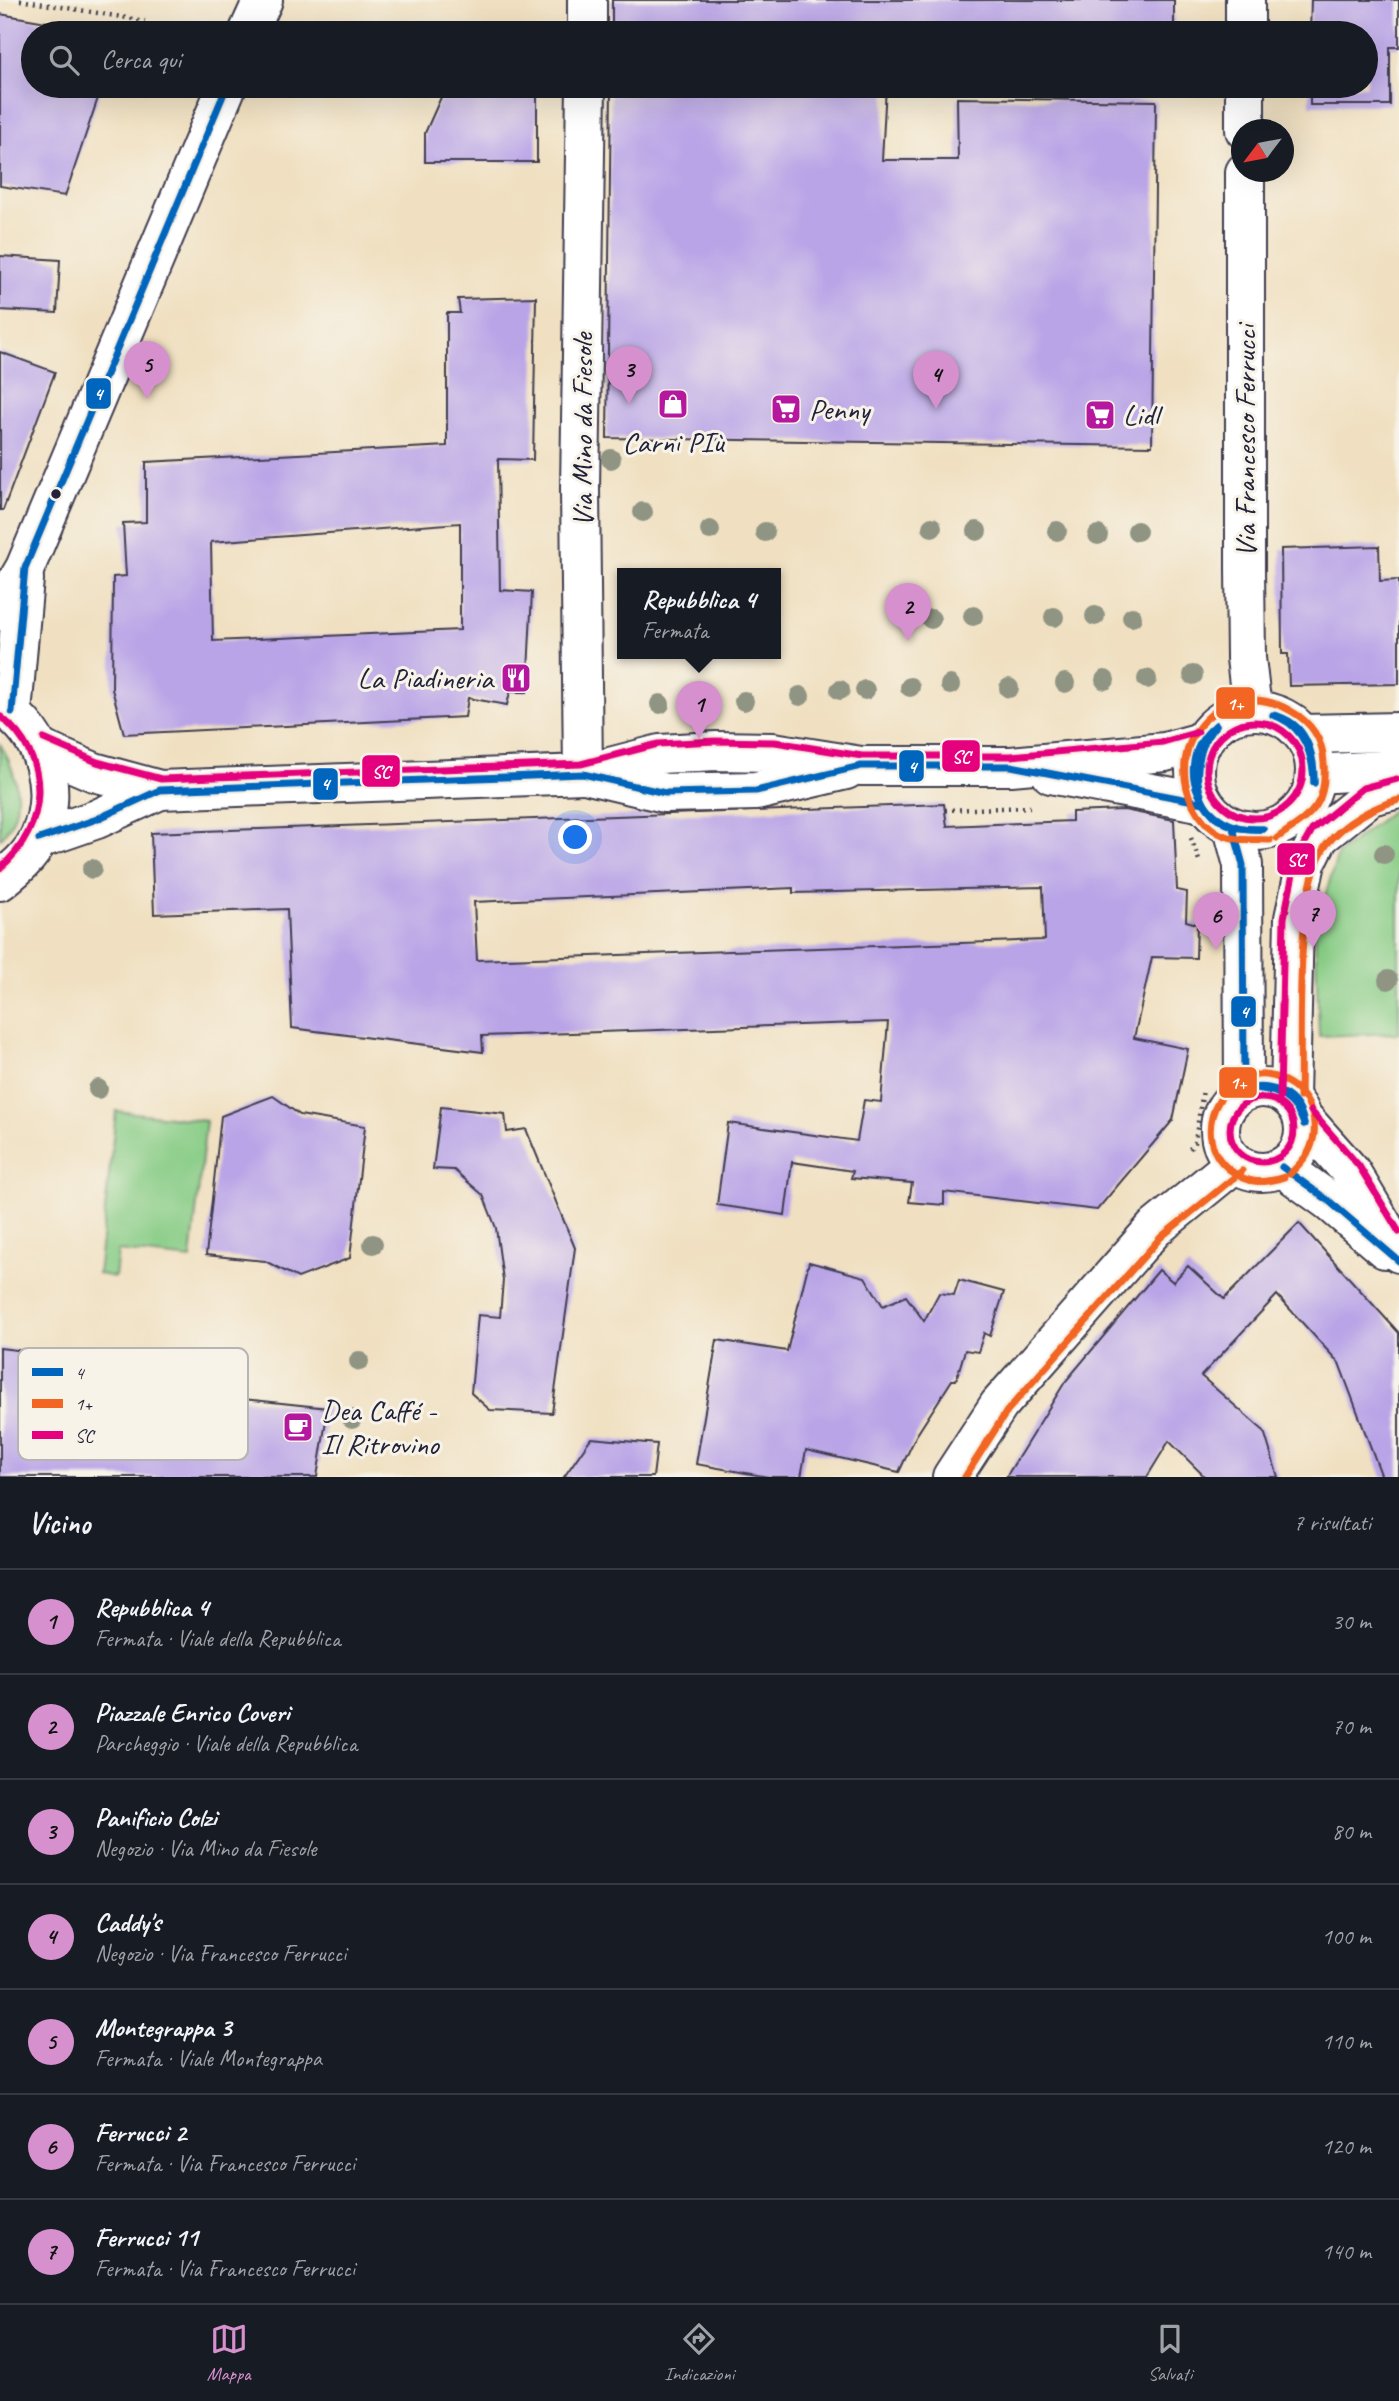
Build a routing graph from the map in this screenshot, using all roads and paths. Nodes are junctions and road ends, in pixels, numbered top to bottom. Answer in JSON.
{"nodes":[{"id":1,"x":20,"y":0,"type":"edge"},
{"id":2,"x":264,"y":0,"type":"edge"},
{"id":3,"x":587,"y":0,"type":"edge"},
{"id":4,"x":1245,"y":0,"type":"edge"},
{"id":5,"x":145,"y":21,"type":"dead end"},
{"id":6,"x":254,"y":21,"type":"edge"},
{"id":7,"x":587,"y":21,"type":"edge"},
{"id":8,"x":1245,"y":21,"type":"edge"},
{"id":9,"x":222,"y":98,"type":"edge"},
{"id":10,"x":586,"y":98,"type":"edge"},
{"id":11,"x":1245,"y":98,"type":"edge"},
{"id":12,"x":1245,"y":119,"type":"edge"},
{"id":13,"x":1245,"y":182,"type":"edge"},
{"id":14,"x":25,"y":568,"type":"junction"},
{"id":15,"x":0,"y":611,"type":"edge"},
{"id":16,"x":6,"y":709,"type":"edge"},
{"id":17,"x":1252,"y":710,"type":"junction"},
{"id":18,"x":1399,"y":732,"type":"edge"},
{"id":19,"x":1303,"y":734,"type":"junction"},
{"id":20,"x":1201,"y":742,"type":"junction"},
{"id":21,"x":40,"y":749,"type":"junction"},
{"id":22,"x":1012,"y":766,"type":"junction"},
{"id":23,"x":1399,"y":769,"type":"edge"},
{"id":24,"x":583,"y":774,"type":"junction"},
{"id":25,"x":1315,"y":774,"type":"junction"},
{"id":26,"x":1399,"y":789,"type":"edge"},
{"id":27,"x":160,"y":790,"type":"junction"},
{"id":28,"x":1204,"y":803,"type":"junction"},
{"id":29,"x":1233,"y":828,"type":"junction"},
{"id":30,"x":39,"y":839,"type":"junction"},
{"id":31,"x":0,"y":881,"type":"edge"},
{"id":32,"x":1204,"y":1086,"type":"dead end"},
{"id":33,"x":1244,"y":1091,"type":"junction"},
{"id":34,"x":1296,"y":1108,"type":"junction"},
{"id":35,"x":1187,"y":1152,"type":"dead end"},
{"id":36,"x":1235,"y":1163,"type":"junction"},
{"id":37,"x":1282,"y":1167,"type":"junction"},
{"id":38,"x":1399,"y":1252,"type":"edge"},
{"id":39,"x":1399,"y":1261,"type":"edge"},
{"id":40,"x":951,"y":1477,"type":"edge"}],
"edges":[{"from":1,"to":5,"type":"path"},
{"from":2,"to":6,"type":"main road"},
{"from":3,"to":7,"type":"main road"},
{"from":4,"to":8,"type":"main road"},
{"from":9,"to":14,"type":"main road"},
{"from":10,"to":24,"type":"main road","name":"Via Mino da Fiesole"},
{"from":11,"to":12,"type":"main road"},
{"from":13,"to":17,"type":"main road","name":"Via Francesco Ferrucci"},
{"from":14,"to":15,"type":"main road"},
{"from":14,"to":16,"type":"main road"},
{"from":16,"to":21,"type":"main road"},
{"from":17,"to":19,"type":"main road"},
{"from":17,"to":20,"type":"main road"},
{"from":18,"to":19,"type":"main road"},
{"from":19,"to":25,"type":"main road"},
{"from":20,"to":22,"type":"main road"},
{"from":20,"to":28,"type":"main road"},
{"from":21,"to":27,"type":"main road"},
{"from":21,"to":30,"type":"main road"},
{"from":22,"to":24,"type":"main road"},
{"from":22,"to":28,"type":"main road"},
{"from":23,"to":25,"type":"main road"},
{"from":24,"to":27,"type":"main road"},
{"from":25,"to":29,"type":"main road"},
{"from":26,"to":34,"type":"main road"},
{"from":27,"to":30,"type":"main road"},
{"from":28,"to":29,"type":"main road"},
{"from":29,"to":33,"type":"main road"},
{"from":30,"to":31,"type":"main road"},
{"from":32,"to":35,"type":"path"},
{"from":33,"to":34,"type":"main road"},
{"from":33,"to":36,"type":"main road"},
{"from":34,"to":37,"type":"main road"},
{"from":34,"to":38,"type":"main road"},
{"from":36,"to":37,"type":"main road"},
{"from":36,"to":40,"type":"main road"},
{"from":37,"to":39,"type":"main road"}]}
